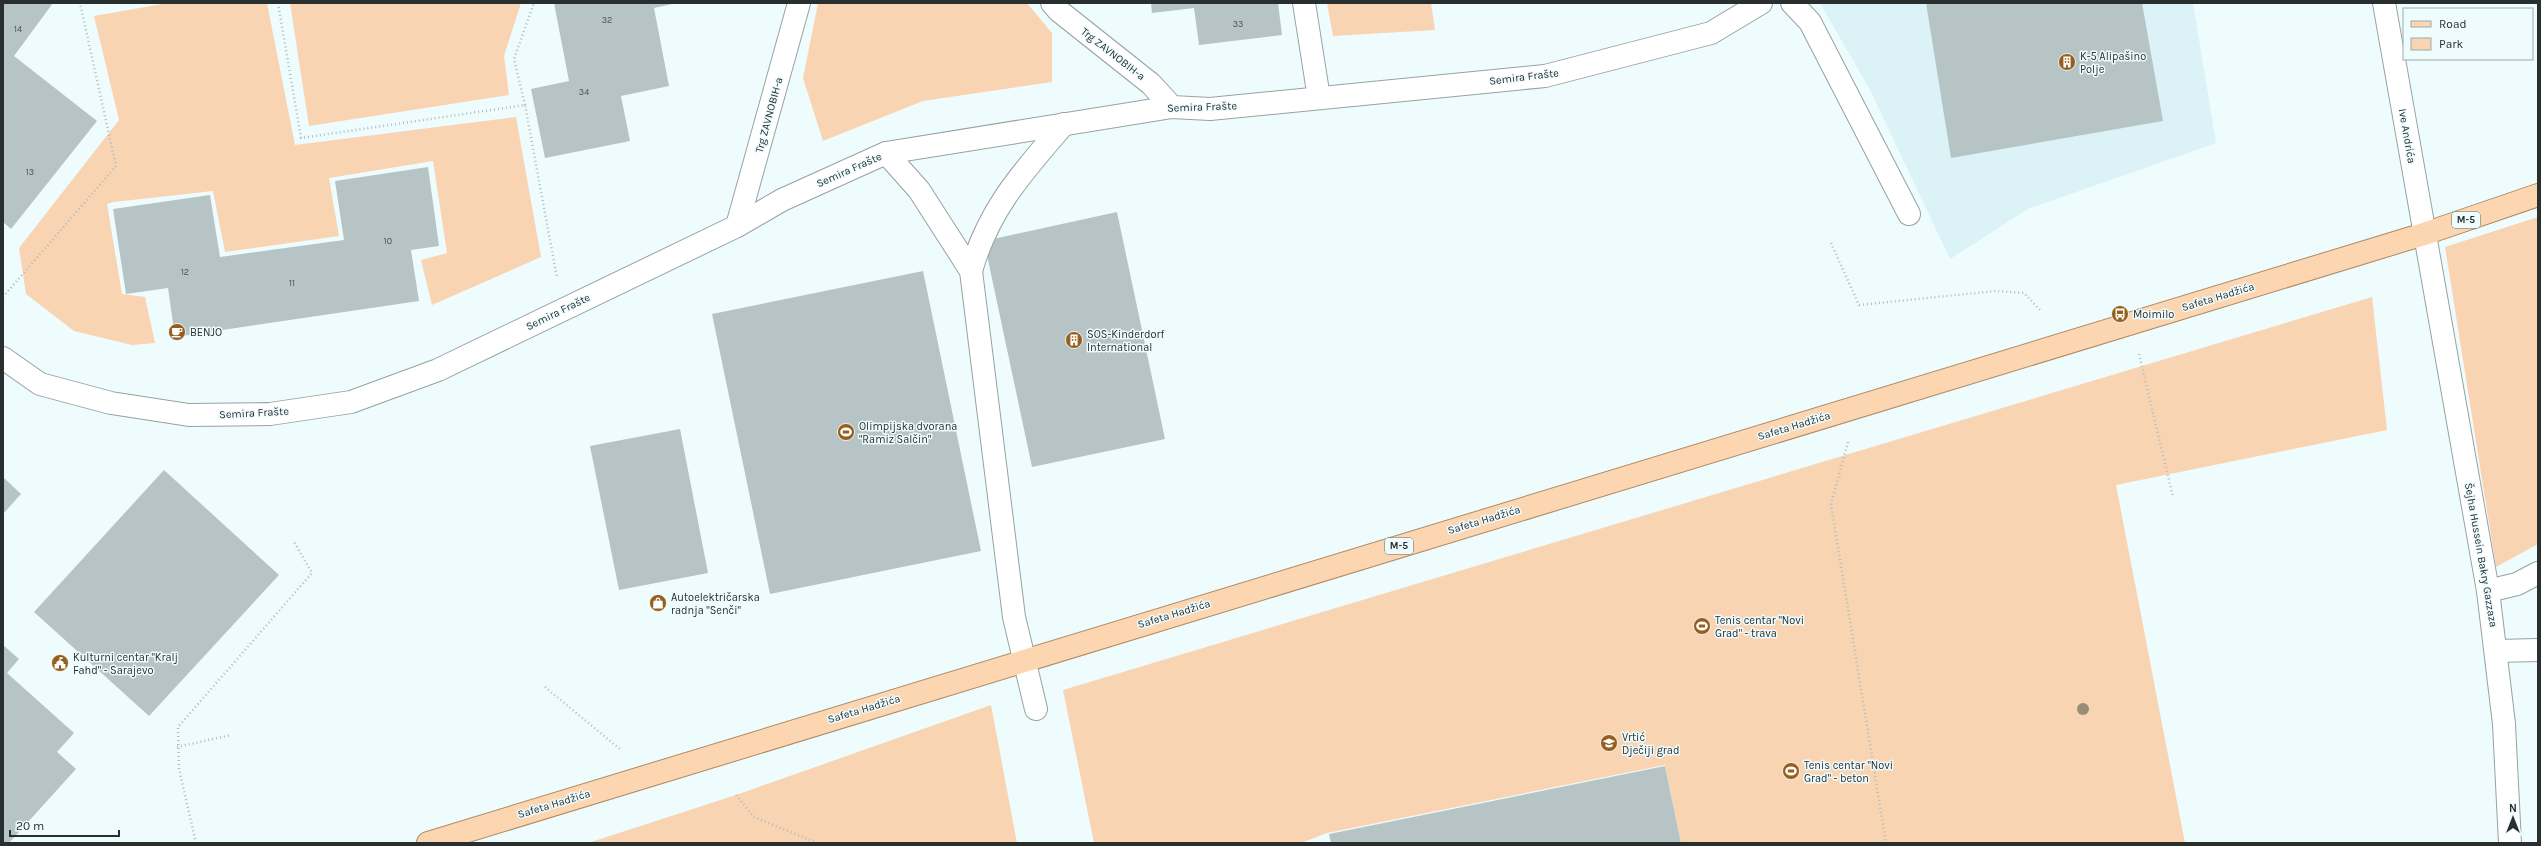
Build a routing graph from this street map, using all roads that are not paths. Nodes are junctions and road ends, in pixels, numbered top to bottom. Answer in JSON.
{"nodes":[{"id":1,"x":799,"y":3,"type":"edge"},
{"id":2,"x":1052,"y":3,"type":"edge"},
{"id":3,"x":1304,"y":3,"type":"edge"},
{"id":4,"x":1762,"y":3,"type":"edge"},
{"id":5,"x":1792,"y":3,"type":"edge"},
{"id":6,"x":2384,"y":3,"type":"edge"},
{"id":7,"x":1320,"y":98,"type":"junction"},
{"id":8,"x":1172,"y":107,"type":"junction"},
{"id":9,"x":1064,"y":124,"type":"junction"},
{"id":10,"x":886,"y":153,"type":"junction"},
{"id":11,"x":2538,"y":195,"type":"edge"},
{"id":12,"x":1909,"y":214,"type":"dead end"},
{"id":13,"x":738,"y":226,"type":"junction"},
{"id":14,"x":2424,"y":234,"type":"junction"},
{"id":15,"x":2430,"y":269,"type":"joint"},
{"id":16,"x":971,"y":271,"type":"junction"},
{"id":17,"x":3,"y":358,"type":"edge"},
{"id":18,"x":2538,"y":573,"type":"edge"},
{"id":19,"x":2488,"y":591,"type":"junction"},
{"id":20,"x":2538,"y":650,"type":"edge"},
{"id":21,"x":2496,"y":651,"type":"junction"},
{"id":22,"x":1024,"y":660,"type":"junction"},
{"id":23,"x":1036,"y":709,"type":"dead end"},
{"id":24,"x":428,"y":843,"type":"edge"},
{"id":25,"x":2510,"y":843,"type":"edge"}],
"edges":[{"from":1,"to":13,"type":"street","name":"Trg ZAVNOBIH-a"},
{"from":2,"to":8,"type":"street","name":"Trg ZAVNOBIH-a"},
{"from":3,"to":7,"type":"street"},
{"from":4,"to":7,"type":"street","name":"Semira Frašte"},
{"from":5,"to":12,"type":"street"},
{"from":6,"to":14,"type":"street","name":"Ive Andrića"},
{"from":7,"to":8,"type":"street","name":"Semira Frašte"},
{"from":8,"to":9,"type":"street","name":"Semira Frašte"},
{"from":9,"to":10,"type":"street","name":"Semira Frašte"},
{"from":9,"to":16,"type":"street"},
{"from":10,"to":13,"type":"street","name":"Semira Frašte"},
{"from":10,"to":16,"type":"street"},
{"from":11,"to":14,"type":"main road","name":"Safeta Hadžića","number":"M-5"},
{"from":13,"to":17,"type":"street","name":"Semira Frašte"},
{"from":14,"to":15,"type":"street","name":"Ive Andrića"},
{"from":14,"to":22,"type":"main road","name":"Safeta Hadžića","number":"M-5"},
{"from":15,"to":19,"type":"street","name":"Šejha Hussein Bakry Gazzaza"},
{"from":16,"to":22,"type":"street"},
{"from":18,"to":19,"type":"street"},
{"from":19,"to":21,"type":"street","name":"Šejha Hussein Bakry Gazzaza"},
{"from":20,"to":21,"type":"street"},
{"from":21,"to":25,"type":"street","name":"Šejha Hussein Bakry Gazzaza"},
{"from":22,"to":23,"type":"street"},
{"from":22,"to":24,"type":"main road","name":"Safeta Hadžića","number":"M-5"}]}
